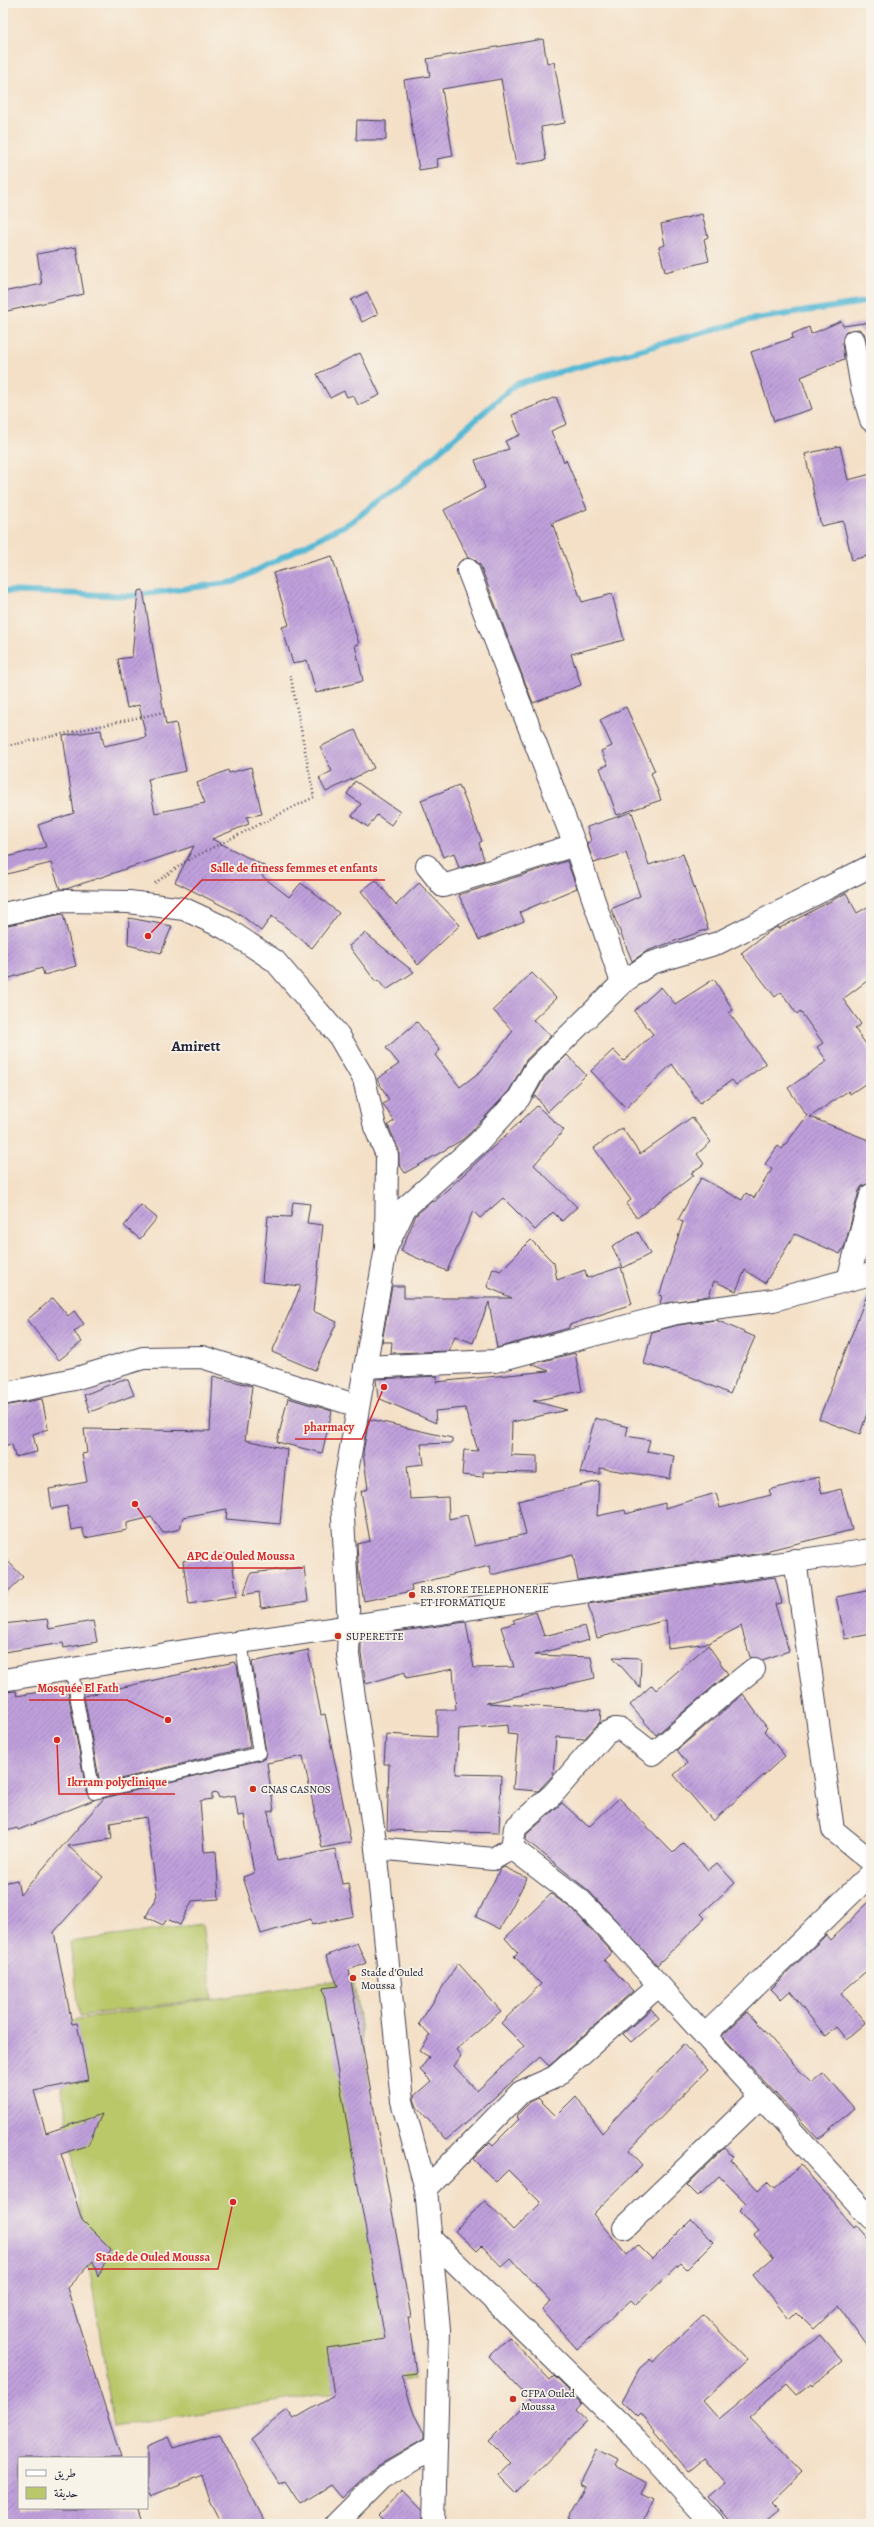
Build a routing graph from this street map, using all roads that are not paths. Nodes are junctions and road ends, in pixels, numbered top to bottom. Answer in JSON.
{"nodes":[{"id":1,"x":854,"y":341,"type":"dead end"},
{"id":2,"x":866,"y":387,"type":"edge"},
{"id":3,"x":871,"y":420,"type":"edge"},
{"id":4,"x":468,"y":570,"type":"dead end"},
{"id":5,"x":575,"y":845,"type":"junction"},
{"id":6,"x":427,"y":866,"type":"dead end"},
{"id":7,"x":871,"y":866,"type":"edge"},
{"id":8,"x":3,"y":914,"type":"edge"},
{"id":9,"x":622,"y":983,"type":"junction"},
{"id":10,"x":871,"y":1195,"type":"edge"},
{"id":11,"x":386,"y":1248,"type":"junction"},
{"id":12,"x":871,"y":1274,"type":"edge"},
{"id":13,"x":848,"y":1280,"type":"junction"},
{"id":14,"x":365,"y":1367,"type":"junction"},
{"id":15,"x":3,"y":1394,"type":"edge"},
{"id":16,"x":358,"y":1406,"type":"junction"},
{"id":17,"x":871,"y":1550,"type":"edge"},
{"id":18,"x":795,"y":1560,"type":"junction"},
{"id":19,"x":350,"y":1627,"type":"junction"},
{"id":20,"x":241,"y":1642,"type":"junction"},
{"id":21,"x":71,"y":1667,"type":"junction"},
{"id":22,"x":754,"y":1669,"type":"dead end"},
{"id":23,"x":3,"y":1680,"type":"edge"},
{"id":24,"x":376,"y":1848,"type":"junction"},
{"id":25,"x":512,"y":1848,"type":"junction"},
{"id":26,"x":871,"y":1861,"type":"edge"},
{"id":27,"x":871,"y":1874,"type":"edge"},
{"id":28,"x":659,"y":1985,"type":"junction"},
{"id":29,"x":705,"y":2035,"type":"junction"},
{"id":30,"x":760,"y":2097,"type":"junction"},
{"id":31,"x":426,"y":2189,"type":"junction"},
{"id":32,"x":871,"y":2218,"type":"edge"},
{"id":33,"x":624,"y":2228,"type":"dead end"},
{"id":34,"x":430,"y":2238,"type":"junction"},
{"id":35,"x":436,"y":2446,"type":"junction"},
{"id":36,"x":336,"y":2524,"type":"edge"},
{"id":37,"x":434,"y":2524,"type":"edge"},
{"id":38,"x":713,"y":2524,"type":"edge"}],
"edges":[{"from":1,"to":2,"type":"street"},
{"from":2,"to":3,"type":"street"},
{"from":4,"to":5,"type":"street"},
{"from":5,"to":6,"type":"street"},
{"from":5,"to":9,"type":"street"},
{"from":7,"to":9,"type":"street"},
{"from":8,"to":11,"type":"street"},
{"from":9,"to":11,"type":"street"},
{"from":10,"to":13,"type":"street"},
{"from":11,"to":14,"type":"street"},
{"from":12,"to":13,"type":"street"},
{"from":13,"to":14,"type":"street"},
{"from":14,"to":16,"type":"street"},
{"from":15,"to":16,"type":"street"},
{"from":16,"to":19,"type":"street"},
{"from":17,"to":18,"type":"street"},
{"from":18,"to":19,"type":"street"},
{"from":18,"to":26,"type":"street"},
{"from":19,"to":20,"type":"street"},
{"from":19,"to":24,"type":"street"},
{"from":20,"to":21,"type":"street"},
{"from":20,"to":21,"type":"lane"},
{"from":21,"to":23,"type":"street"},
{"from":22,"to":25,"type":"street"},
{"from":24,"to":25,"type":"street"},
{"from":24,"to":31,"type":"street"},
{"from":25,"to":28,"type":"street"},
{"from":27,"to":29,"type":"street"},
{"from":28,"to":29,"type":"street"},
{"from":28,"to":31,"type":"street"},
{"from":29,"to":30,"type":"street"},
{"from":30,"to":32,"type":"street"},
{"from":30,"to":33,"type":"street"},
{"from":31,"to":34,"type":"street"},
{"from":34,"to":35,"type":"street"},
{"from":34,"to":38,"type":"street"},
{"from":35,"to":36,"type":"street"},
{"from":35,"to":37,"type":"street"}]}
